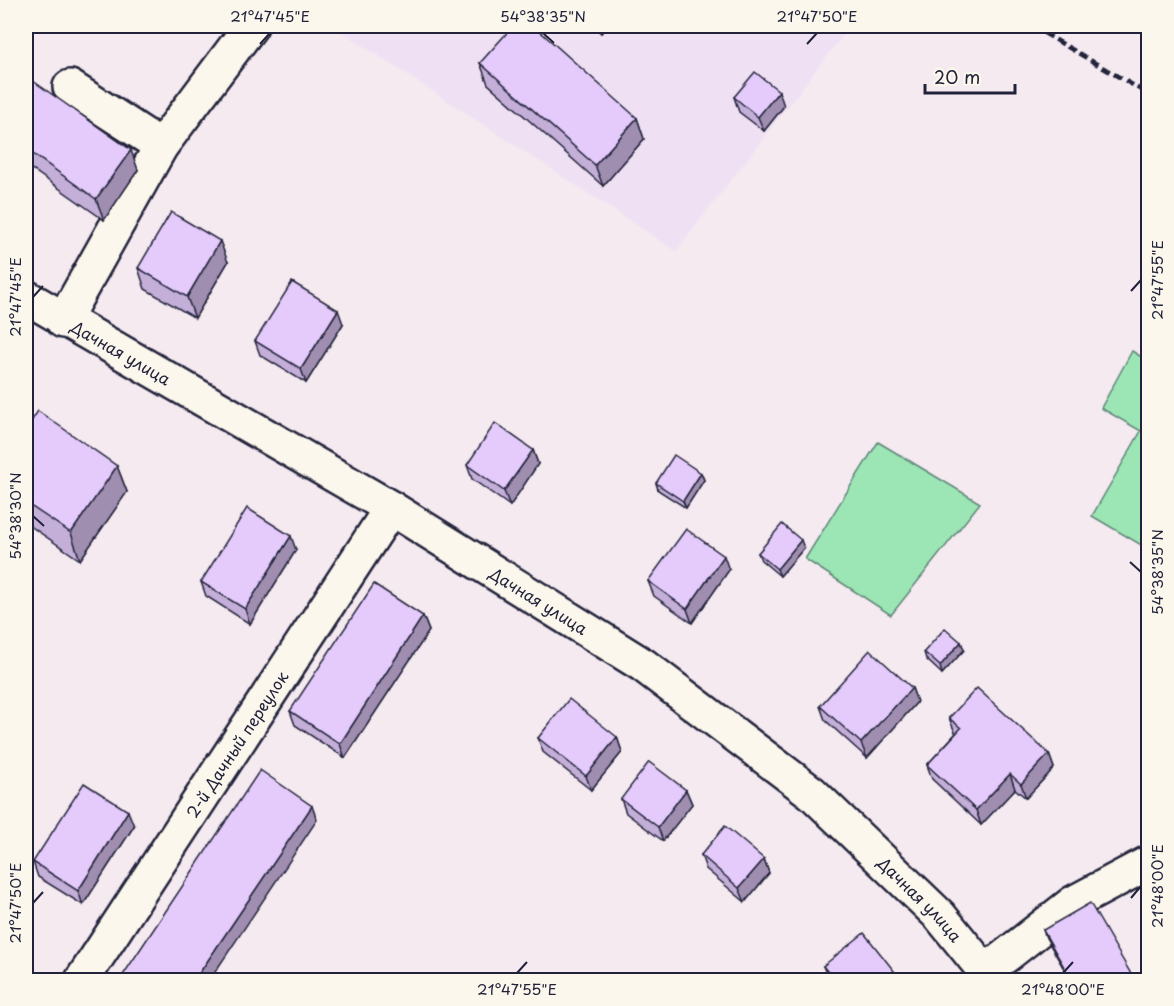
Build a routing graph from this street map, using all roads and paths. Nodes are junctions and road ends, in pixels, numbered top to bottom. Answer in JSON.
{"nodes":[{"id":1,"x":251,"y":26,"type":"edge"},
{"id":2,"x":70,"y":87,"type":"dead end"},
{"id":3,"x":161,"y":146,"type":"junction"},
{"id":4,"x":26,"y":297,"type":"edge"},
{"id":5,"x":63,"y":321,"type":"junction"},
{"id":6,"x":392,"y":508,"type":"junction"},
{"id":7,"x":1149,"y":863,"type":"edge"},
{"id":8,"x":989,"y":976,"type":"edge"},
{"id":9,"x":82,"y":981,"type":"edge"}],
"edges":[{"from":1,"to":3,"type":"street"},
{"from":2,"to":3,"type":"street"},
{"from":3,"to":5,"type":"street"},
{"from":4,"to":5,"type":"street","name":"Дачная улица"},
{"from":5,"to":6,"type":"street","name":"Дачная улица"},
{"from":6,"to":8,"type":"street","name":"Дачная улица"},
{"from":6,"to":9,"type":"street","name":"2-й Дачный переулок"},
{"from":7,"to":8,"type":"street"}]}
